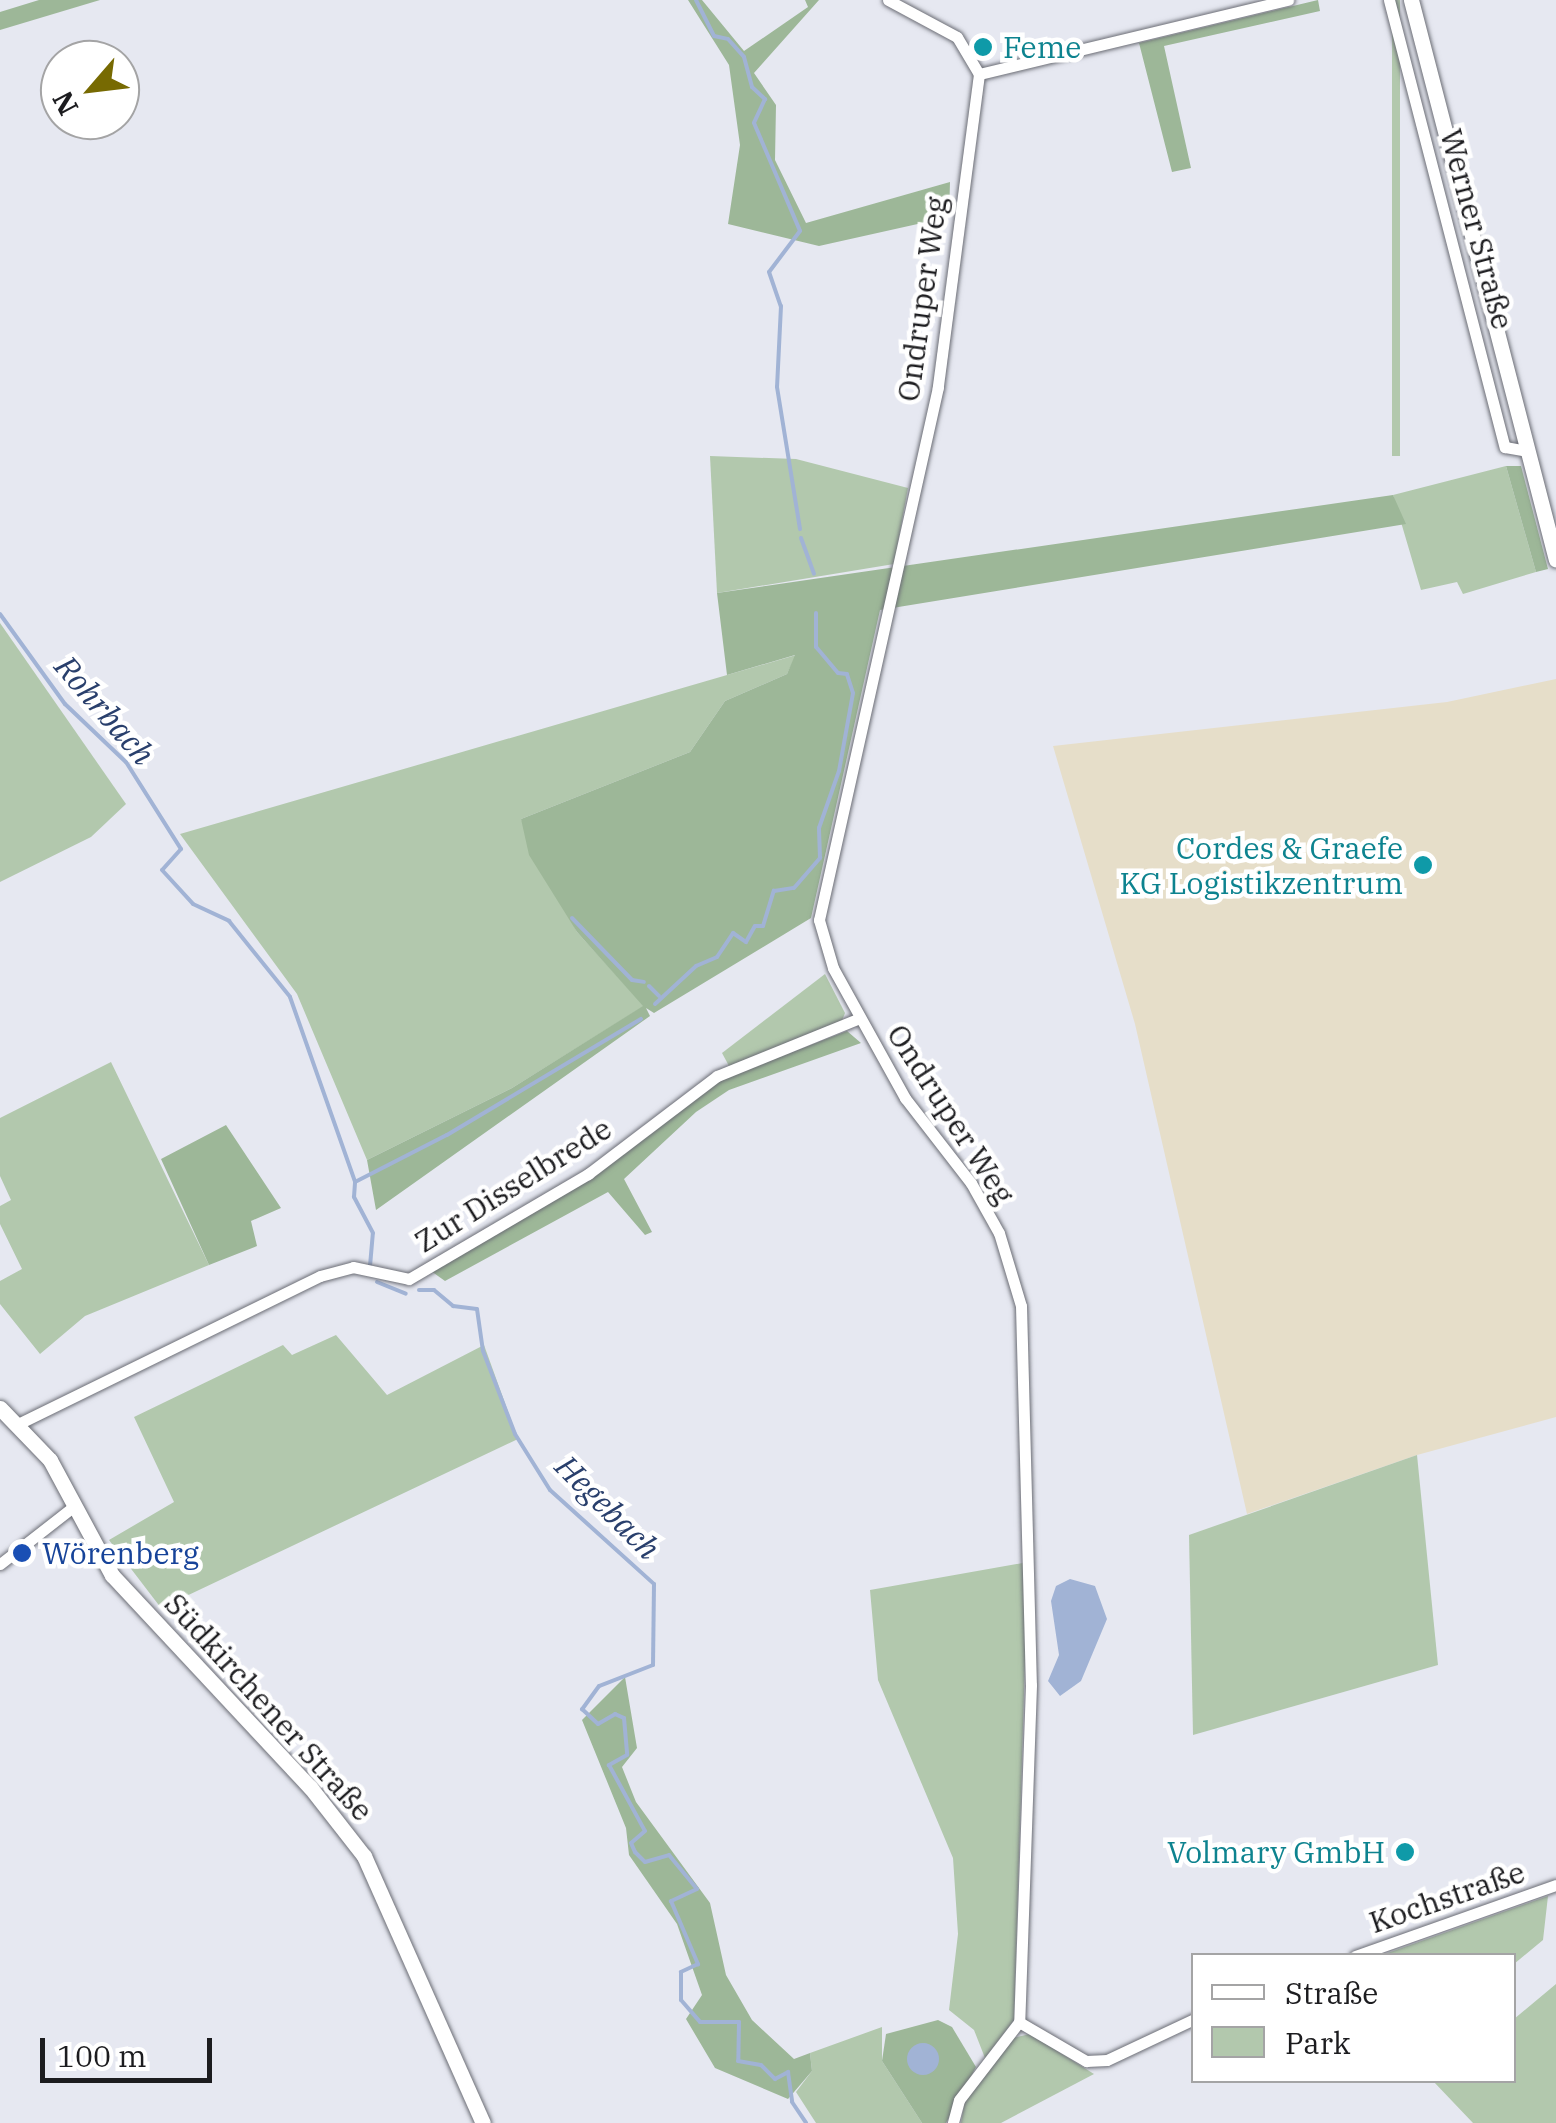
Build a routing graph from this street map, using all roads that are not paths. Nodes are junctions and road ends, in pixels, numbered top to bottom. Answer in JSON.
{"nodes":[{"id":1,"x":888,"y":0,"type":"edge"},
{"id":2,"x":1288,"y":0,"type":"edge"},
{"id":3,"x":1389,"y":0,"type":"edge"},
{"id":4,"x":1411,"y":0,"type":"edge"},
{"id":5,"x":979,"y":74,"type":"junction"},
{"id":6,"x":1527,"y":451,"type":"junction"},
{"id":7,"x":1556,"y":560,"type":"edge"},
{"id":8,"x":860,"y":1018,"type":"junction"},
{"id":9,"x":0,"y":1408,"type":"edge"},
{"id":10,"x":18,"y":1424,"type":"junction"},
{"id":11,"x":73,"y":1507,"type":"junction"},
{"id":12,"x":0,"y":1564,"type":"edge"},
{"id":13,"x":1556,"y":1885,"type":"edge"},
{"id":14,"x":1363,"y":1953,"type":"edge"},
{"id":15,"x":1191,"y":2020,"type":"edge"},
{"id":16,"x":1019,"y":2022,"type":"junction"},
{"id":17,"x":484,"y":2123,"type":"edge"},
{"id":18,"x":952,"y":2123,"type":"edge"}],
"edges":[{"from":1,"to":5,"type":"street"},
{"from":2,"to":5,"type":"street"},
{"from":3,"to":6,"type":"street","name":"Werner Straße"},
{"from":4,"to":6,"type":"street","name":"Werner Straße"},
{"from":5,"to":8,"type":"street","name":"Ondruper Weg"},
{"from":6,"to":7,"type":"street","name":"Werner Straße"},
{"from":8,"to":10,"type":"street","name":"Zur Disselbrede"},
{"from":8,"to":16,"type":"street","name":"Ondruper Weg"},
{"from":9,"to":10,"type":"street","name":"Südkirchener Straße"},
{"from":10,"to":11,"type":"street","name":"Südkirchener Straße"},
{"from":11,"to":12,"type":"street"},
{"from":11,"to":17,"type":"street","name":"Südkirchener Straße"},
{"from":13,"to":14,"type":"street","name":"Kochstraße"},
{"from":15,"to":16,"type":"street"},
{"from":16,"to":18,"type":"street"}]}
